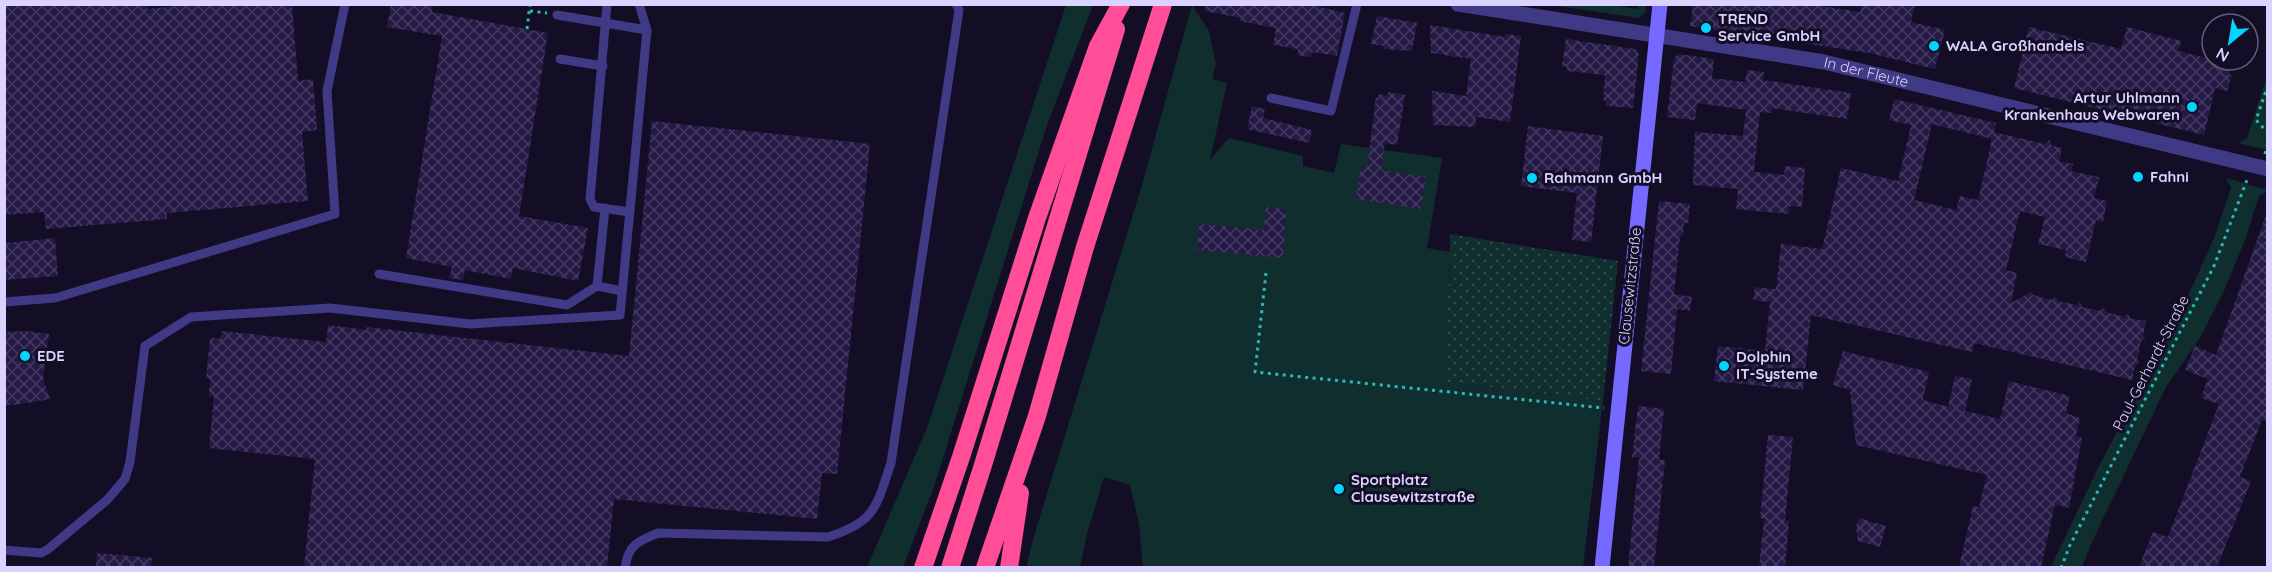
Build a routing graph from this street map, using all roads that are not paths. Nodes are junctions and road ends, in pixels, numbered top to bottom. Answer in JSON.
{"nodes":[{"id":1,"x":345,"y":4,"type":"edge"},
{"id":2,"x":607,"y":4,"type":"edge"},
{"id":3,"x":639,"y":4,"type":"edge"},
{"id":4,"x":956,"y":4,"type":"edge"},
{"id":5,"x":1122,"y":4,"type":"edge"},
{"id":6,"x":1357,"y":4,"type":"edge"},
{"id":7,"x":1458,"y":4,"type":"edge"},
{"id":8,"x":1660,"y":4,"type":"edge"},
{"id":9,"x":1163,"y":7,"type":"edge"},
{"id":10,"x":557,"y":15,"type":"dead end"},
{"id":11,"x":607,"y":23,"type":"junction"},
{"id":12,"x":647,"y":30,"type":"junction"},
{"id":13,"x":1657,"y":37,"type":"junction"},
{"id":14,"x":560,"y":59,"type":"dead end"},
{"id":15,"x":603,"y":66,"type":"junction"},
{"id":16,"x":1271,"y":98,"type":"dead end"},
{"id":17,"x":2260,"y":167,"type":"edge"},
{"id":18,"x":605,"y":208,"type":"junction"},
{"id":19,"x":630,"y":212,"type":"junction"},
{"id":20,"x":379,"y":274,"type":"dead end"},
{"id":21,"x":597,"y":286,"type":"junction"},
{"id":22,"x":622,"y":291,"type":"junction"},
{"id":23,"x":4,"y":302,"type":"edge"},
{"id":24,"x":567,"y":305,"type":"junction"},
{"id":25,"x":565,"y":318,"type":"junction"},
{"id":26,"x":1026,"y":449,"type":"junction"},
{"id":27,"x":4,"y":550,"type":"edge"},
{"id":28,"x":625,"y":567,"type":"edge"},
{"id":29,"x":923,"y":567,"type":"edge"},
{"id":30,"x":950,"y":567,"type":"edge"},
{"id":31,"x":985,"y":567,"type":"edge"},
{"id":32,"x":1009,"y":567,"type":"edge"},
{"id":33,"x":1602,"y":567,"type":"edge"}],
"edges":[{"from":1,"to":23,"type":"lane"},
{"from":2,"to":11,"type":"lane"},
{"from":3,"to":12,"type":"lane"},
{"from":4,"to":28,"type":"lane"},
{"from":5,"to":29,"type":"highway"},
{"from":5,"to":30,"type":"highway"},
{"from":6,"to":16,"type":"lane"},
{"from":7,"to":13,"type":"street","name":"In der Fleute"},
{"from":8,"to":13,"type":"street","name":"Clausewitzstraße"},
{"from":9,"to":26,"type":"highway"},
{"from":10,"to":11,"type":"lane"},
{"from":11,"to":12,"type":"lane"},
{"from":11,"to":15,"type":"lane"},
{"from":12,"to":19,"type":"lane"},
{"from":13,"to":17,"type":"street","name":"In der Fleute"},
{"from":13,"to":33,"type":"street","name":"Clausewitzstraße"},
{"from":14,"to":15,"type":"lane"},
{"from":15,"to":18,"type":"lane"},
{"from":18,"to":19,"type":"lane"},
{"from":18,"to":21,"type":"lane"},
{"from":19,"to":22,"type":"lane"},
{"from":20,"to":24,"type":"lane"},
{"from":21,"to":22,"type":"lane"},
{"from":21,"to":24,"type":"lane"},
{"from":22,"to":25,"type":"lane"},
{"from":24,"to":25,"type":"lane"},
{"from":25,"to":27,"type":"lane"},
{"from":26,"to":31,"type":"highway"},
{"from":26,"to":32,"type":"highway"}]}
